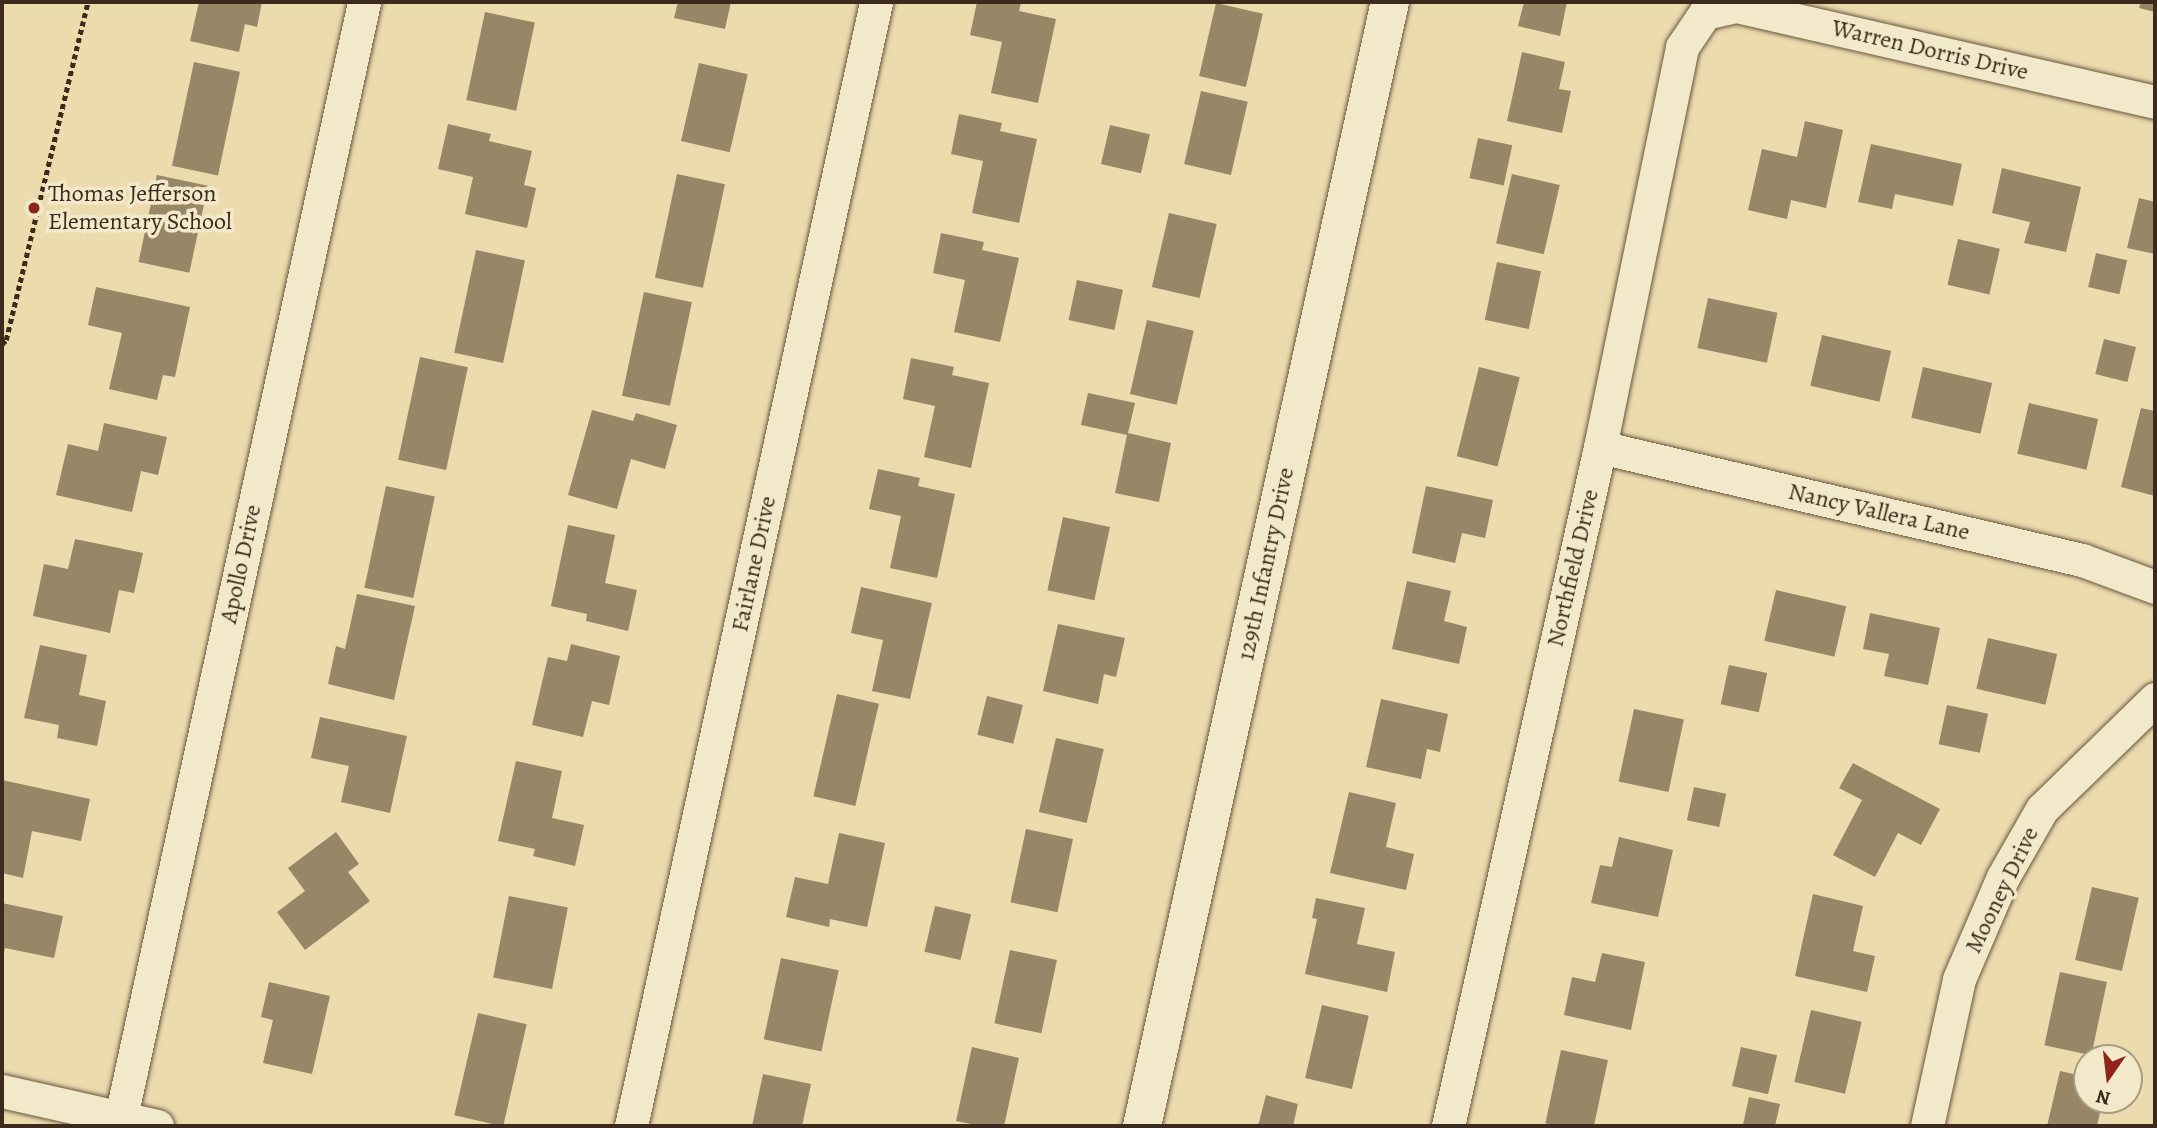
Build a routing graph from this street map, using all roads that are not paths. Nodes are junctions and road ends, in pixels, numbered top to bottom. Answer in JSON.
{"nodes":[{"id":1,"x":364,"y":2,"type":"edge"},
{"id":2,"x":876,"y":2,"type":"edge"},
{"id":3,"x":1390,"y":2,"type":"edge"},
{"id":4,"x":1705,"y":13,"type":"joint"},
{"id":5,"x":2155,"y":102,"type":"edge"},
{"id":6,"x":1600,"y":447,"type":"junction"},
{"id":7,"x":2155,"y":587,"type":"edge"},
{"id":8,"x":2155,"y":699,"type":"edge"},
{"id":9,"x":2,"y":1091,"type":"edge"},
{"id":10,"x":120,"y":1122,"type":"edge"},
{"id":11,"x":157,"y":1126,"type":"edge"},
{"id":12,"x":631,"y":1126,"type":"edge"},
{"id":13,"x":1142,"y":1126,"type":"edge"},
{"id":14,"x":1448,"y":1126,"type":"edge"},
{"id":15,"x":1927,"y":1126,"type":"edge"}],
"edges":[{"from":1,"to":10,"type":"street","name":"Apollo Drive"},
{"from":2,"to":12,"type":"street","name":"Fairlane Drive"},
{"from":3,"to":13,"type":"street","name":"129th Infantry Drive"},
{"from":4,"to":5,"type":"street","name":"Warren Dorris Drive"},
{"from":4,"to":6,"type":"street","name":"Northfield Drive"},
{"from":6,"to":7,"type":"street","name":"Nancy Vallera Lane"},
{"from":6,"to":14,"type":"street","name":"Northfield Drive"},
{"from":8,"to":15,"type":"street","name":"Mooney Drive"},
{"from":9,"to":10,"type":"street"},
{"from":10,"to":11,"type":"street"}]}
